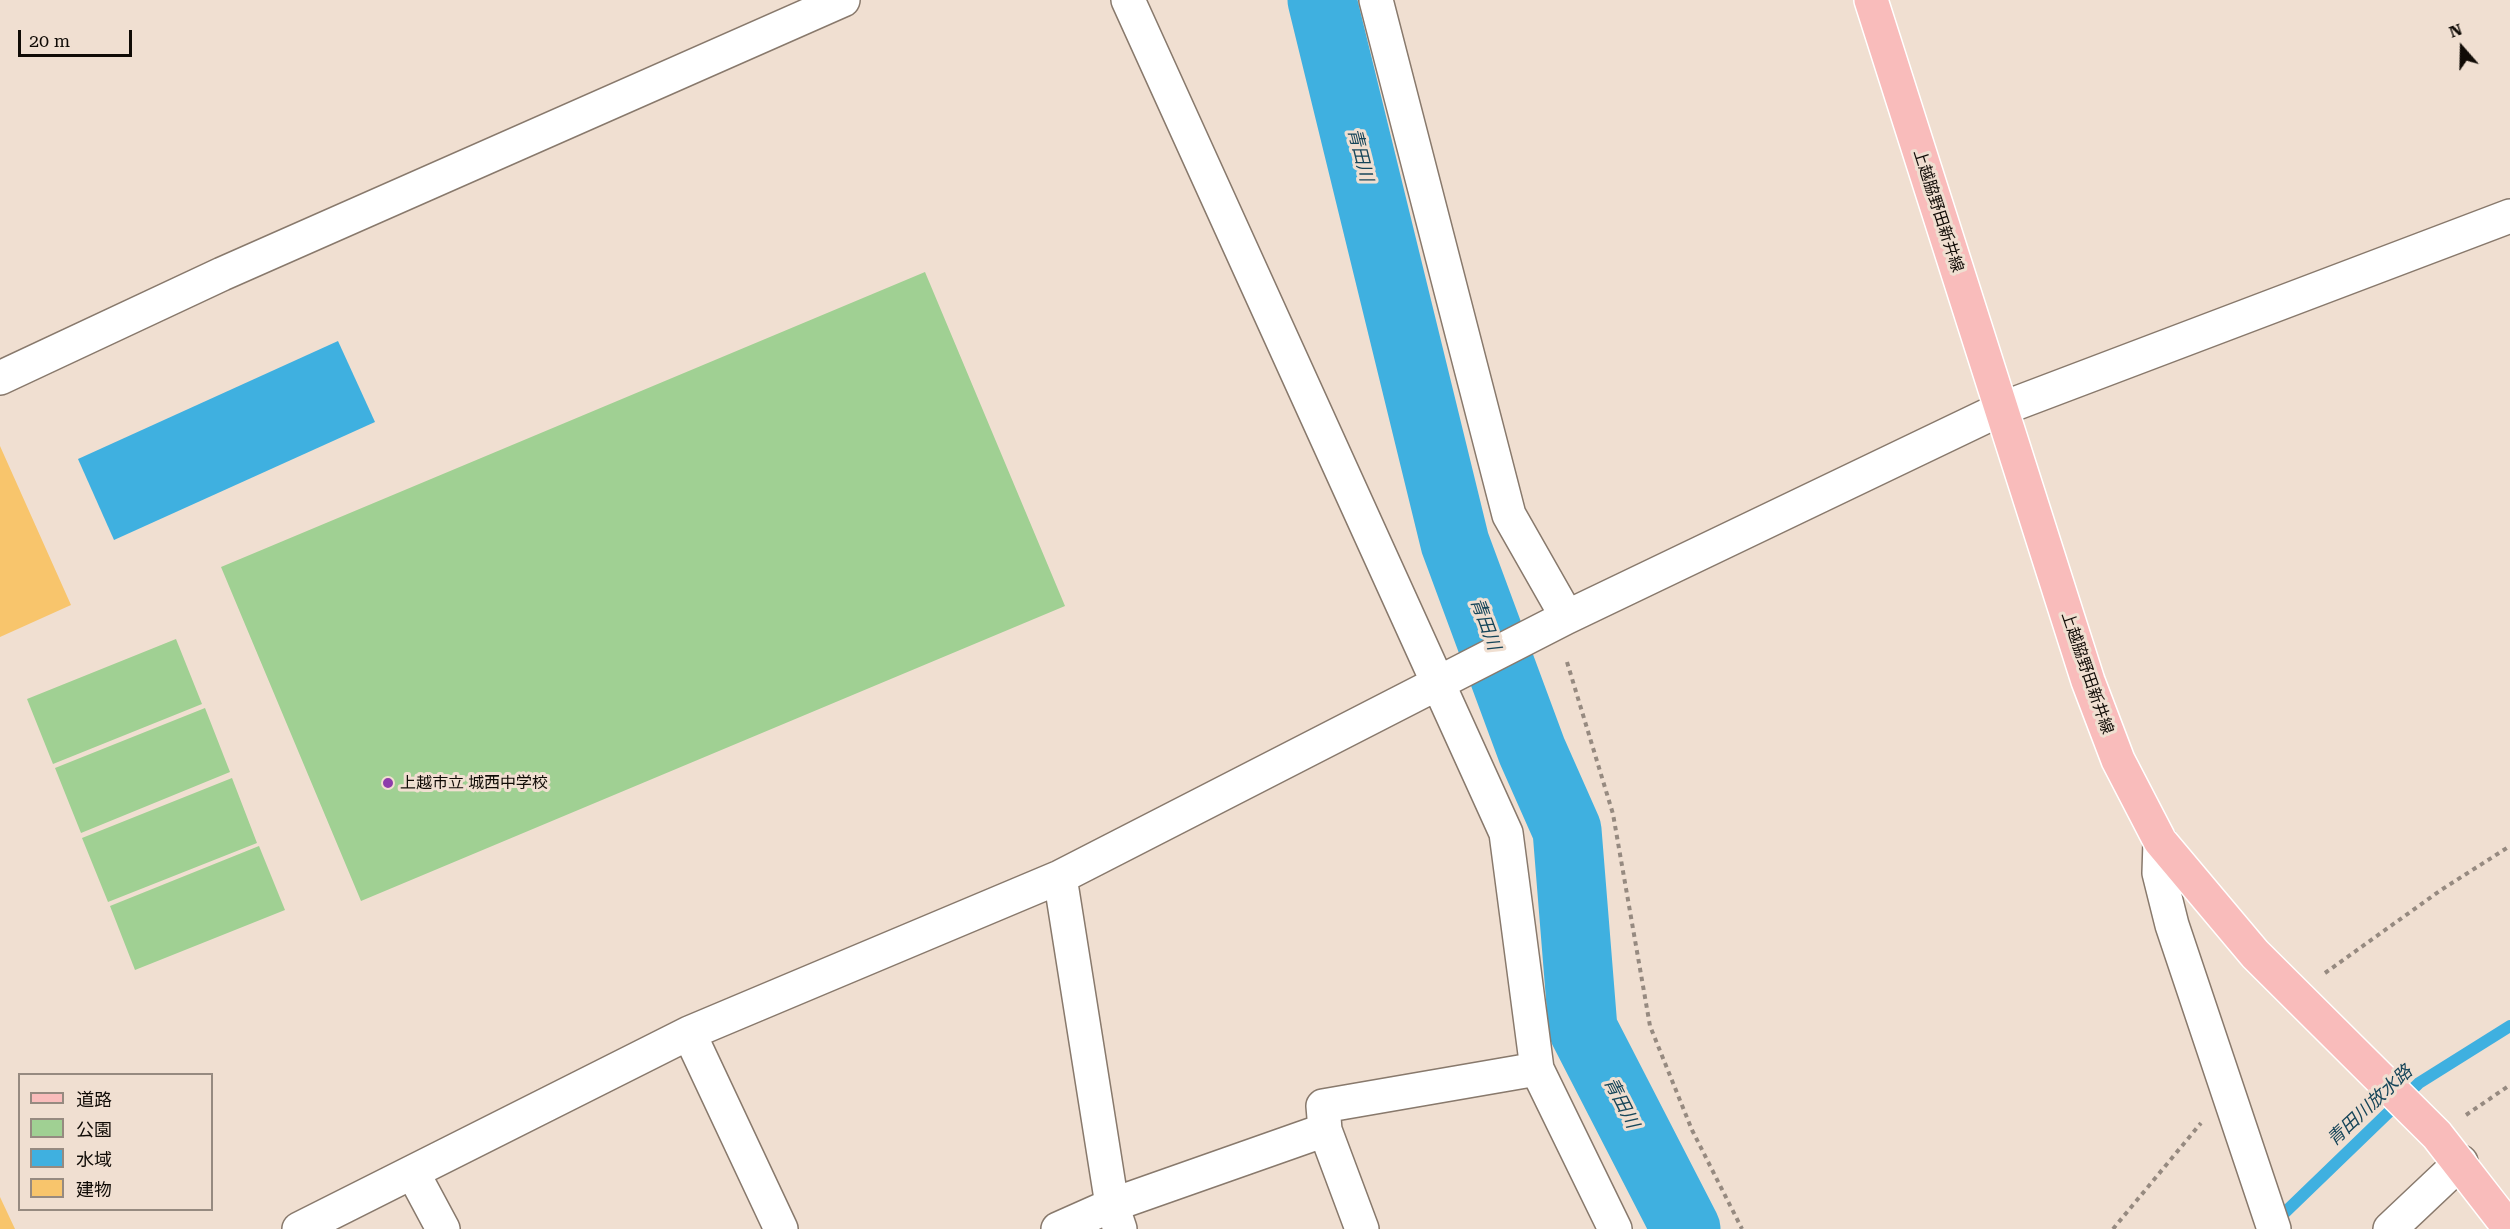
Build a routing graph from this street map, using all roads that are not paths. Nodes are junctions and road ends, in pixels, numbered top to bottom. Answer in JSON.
{"nodes":[{"id":1,"x":843,"y":0,"type":"edge"},
{"id":2,"x":1128,"y":0,"type":"edge"},
{"id":3,"x":1376,"y":0,"type":"edge"},
{"id":4,"x":1871,"y":0,"type":"edge"},
{"id":5,"x":2510,"y":216,"type":"edge"},
{"id":6,"x":0,"y":378,"type":"edge"},
{"id":7,"x":2001,"y":409,"type":"junction"},
{"id":8,"x":1554,"y":624,"type":"junction"},
{"id":9,"x":1437,"y":683,"type":"junction"},
{"id":10,"x":2160,"y":841,"type":"junction"},
{"id":11,"x":1060,"y":877,"type":"junction"},
{"id":12,"x":689,"y":1033,"type":"junction"},
{"id":13,"x":1537,"y":1069,"type":"junction"},
{"id":14,"x":1325,"y":1130,"type":"junction"},
{"id":15,"x":2461,"y":1162,"type":"junction"},
{"id":16,"x":413,"y":1173,"type":"junction"},
{"id":17,"x":1116,"y":1217,"type":"edge"},
{"id":18,"x":300,"y":1229,"type":"edge"},
{"id":19,"x":443,"y":1229,"type":"edge"},
{"id":20,"x":781,"y":1229,"type":"edge"},
{"id":21,"x":1058,"y":1229,"type":"edge"},
{"id":22,"x":1362,"y":1229,"type":"edge"},
{"id":23,"x":1615,"y":1229,"type":"edge"},
{"id":24,"x":2274,"y":1229,"type":"edge"},
{"id":25,"x":2390,"y":1229,"type":"edge"},
{"id":26,"x":2510,"y":1229,"type":"edge"}],
"edges":[{"from":1,"to":6,"type":"street"},
{"from":2,"to":9,"type":"street"},
{"from":3,"to":8,"type":"street"},
{"from":4,"to":7,"type":"main road","name":"上越脇野田新井線"},
{"from":5,"to":7,"type":"street"},
{"from":7,"to":8,"type":"street"},
{"from":7,"to":10,"type":"main road","name":"上越脇野田新井線"},
{"from":8,"to":9,"type":"street"},
{"from":9,"to":11,"type":"street"},
{"from":9,"to":13,"type":"street"},
{"from":10,"to":15,"type":"main road","name":"上越脇野田新井線"},
{"from":10,"to":24,"type":"street"},
{"from":11,"to":12,"type":"street"},
{"from":11,"to":17,"type":"street"},
{"from":12,"to":16,"type":"street"},
{"from":12,"to":20,"type":"street"},
{"from":13,"to":14,"type":"street"},
{"from":13,"to":23,"type":"street"},
{"from":14,"to":17,"type":"street"},
{"from":14,"to":22,"type":"street"},
{"from":15,"to":25,"type":"street"},
{"from":15,"to":26,"type":"main road","name":"上越脇野田新井線"},
{"from":16,"to":18,"type":"street"},
{"from":16,"to":19,"type":"street"},
{"from":17,"to":21,"type":"street"}]}
